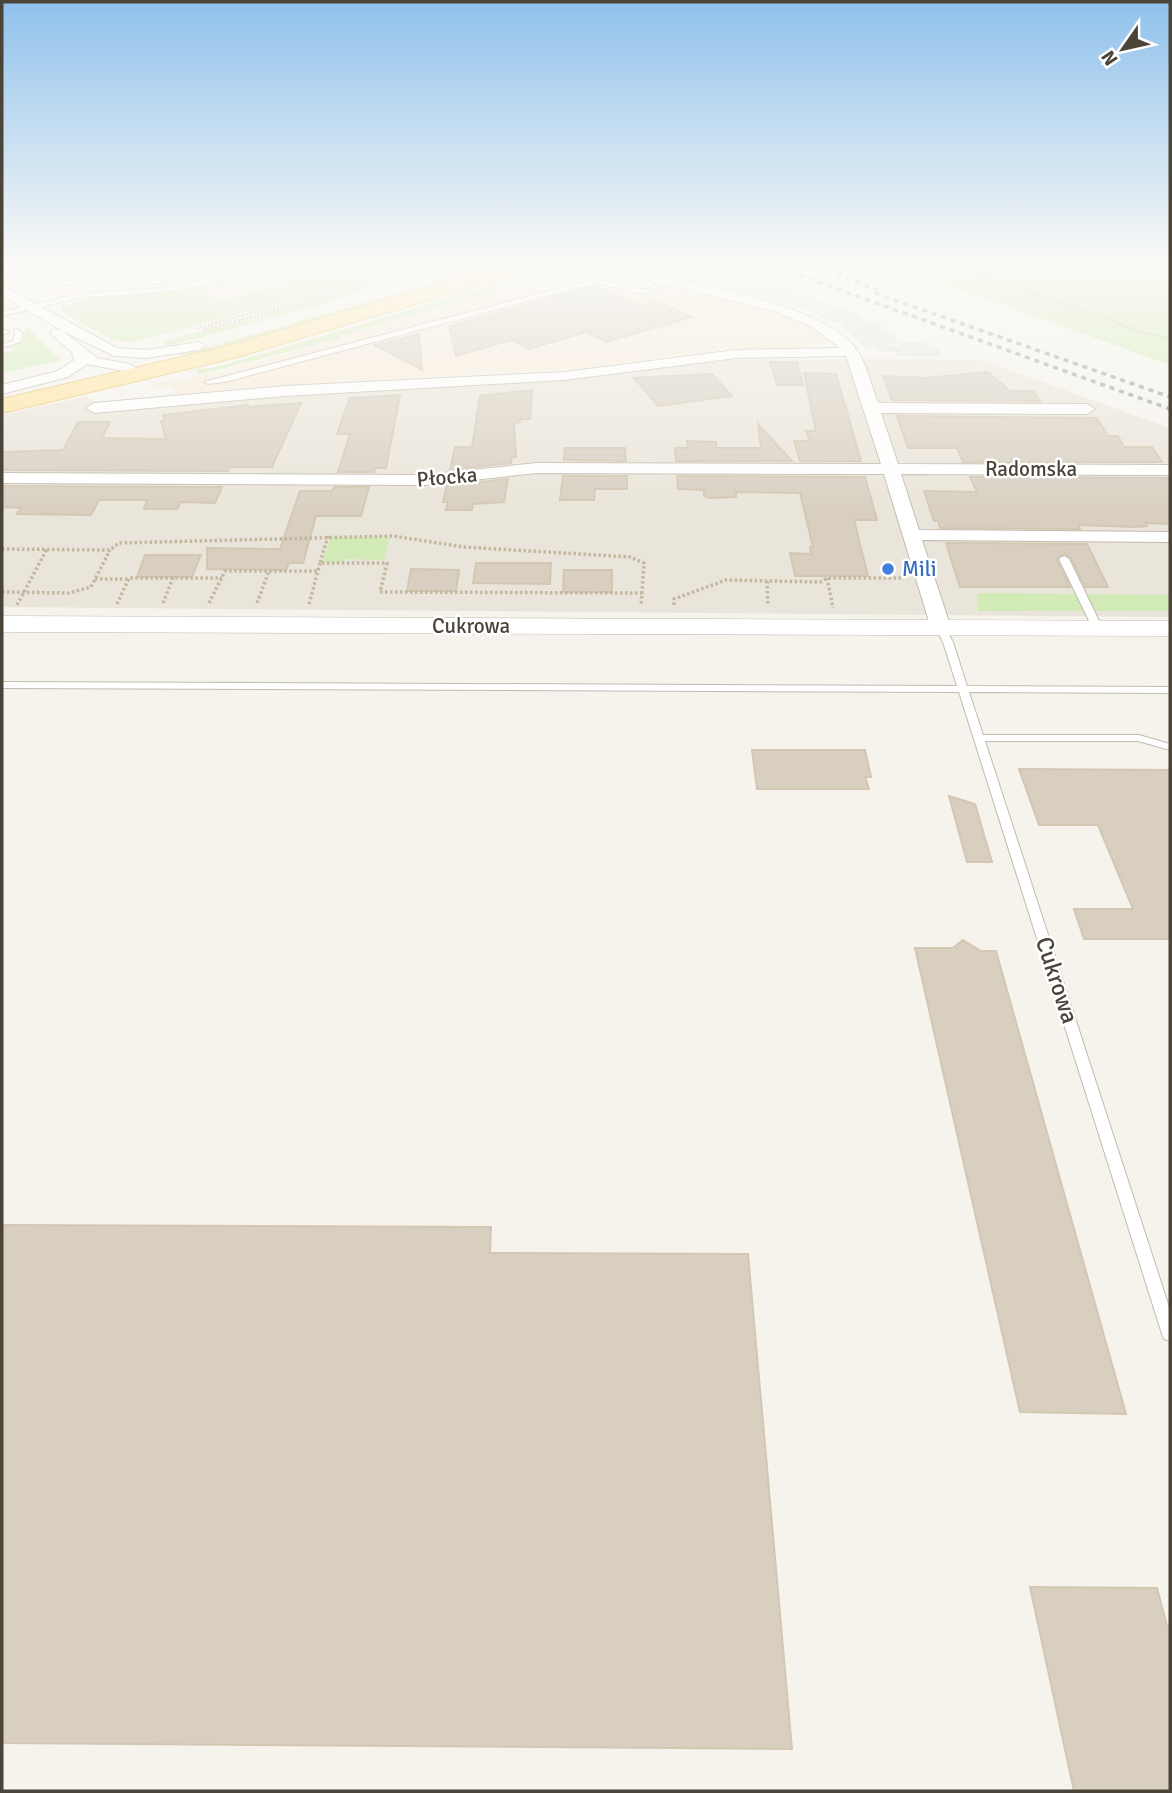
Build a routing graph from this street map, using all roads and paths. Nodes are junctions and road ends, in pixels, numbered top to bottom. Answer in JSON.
{"nodes":[{"id":1,"x":74,"y":349,"type":"edge"},
{"id":2,"x":95,"y":349,"type":"edge"},
{"id":3,"x":149,"y":349,"type":"edge"},
{"id":4,"x":241,"y":349,"type":"edge"},
{"id":5,"x":340,"y":349,"type":"edge"},
{"id":6,"x":848,"y":349,"type":"edge"},
{"id":7,"x":851,"y":352,"type":"junction"},
{"id":8,"x":79,"y":353,"type":"junction"},
{"id":9,"x":112,"y":359,"type":"junction"},
{"id":10,"x":170,"y":367,"type":"junction"},
{"id":11,"x":208,"y":382,"type":"dead end"},
{"id":12,"x":2,"y":391,"type":"edge"},
{"id":13,"x":33,"y":399,"type":"junction"},
{"id":14,"x":2,"y":406,"type":"edge"},
{"id":15,"x":94,"y":408,"type":"dead end"},
{"id":16,"x":872,"y":408,"type":"junction"},
{"id":17,"x":1087,"y":409,"type":"dead end"},
{"id":18,"x":892,"y":469,"type":"junction"},
{"id":19,"x":1170,"y":470,"type":"edge"},
{"id":20,"x":2,"y":478,"type":"edge"},
{"id":21,"x":911,"y":535,"type":"junction"},
{"id":22,"x":328,"y":536,"type":"junction"},
{"id":23,"x":1170,"y":537,"type":"edge"},
{"id":24,"x":2,"y":549,"type":"edge"},
{"id":25,"x":47,"y":549,"type":"junction"},
{"id":26,"x":110,"y":550,"type":"junction"},
{"id":27,"x":1064,"y":559,"type":"dead end"},
{"id":28,"x":320,"y":564,"type":"junction"},
{"id":29,"x":270,"y":571,"type":"junction"},
{"id":30,"x":318,"y":571,"type":"junction"},
{"id":31,"x":173,"y":578,"type":"junction"},
{"id":32,"x":222,"y":578,"type":"junction"},
{"id":33,"x":827,"y":578,"type":"junction"},
{"id":34,"x":912,"y":578,"type":"dead end"},
{"id":35,"x":95,"y":579,"type":"junction"},
{"id":36,"x":128,"y":579,"type":"junction"},
{"id":37,"x":767,"y":581,"type":"junction"},
{"id":38,"x":2,"y":592,"type":"edge"},
{"id":39,"x":24,"y":592,"type":"junction"},
{"id":40,"x":642,"y":593,"type":"junction"},
{"id":41,"x":209,"y":603,"type":"dead end"},
{"id":42,"x":117,"y":604,"type":"dead end"},
{"id":43,"x":162,"y":604,"type":"dead end"},
{"id":44,"x":257,"y":604,"type":"dead end"},
{"id":45,"x":309,"y":604,"type":"dead end"},
{"id":46,"x":641,"y":607,"type":"dead end"},
{"id":47,"x":674,"y":609,"type":"dead end"},
{"id":48,"x":768,"y":610,"type":"dead end"},
{"id":49,"x":833,"y":611,"type":"dead end"},
{"id":50,"x":9,"y":615,"type":"edge"},
{"id":51,"x":941,"y":628,"type":"junction"},
{"id":52,"x":1098,"y":629,"type":"junction"},
{"id":53,"x":1170,"y":629,"type":"edge"},
{"id":54,"x":2,"y":685,"type":"edge"},
{"id":55,"x":962,"y":687,"type":"junction"},
{"id":56,"x":1170,"y":690,"type":"edge"},
{"id":57,"x":979,"y":738,"type":"junction"},
{"id":58,"x":1170,"y":747,"type":"edge"},
{"id":59,"x":1170,"y":1334,"type":"edge"}],
"edges":[{"from":1,"to":8,"type":"street"},
{"from":2,"to":9,"type":"street"},
{"from":3,"to":9,"type":"main road"},
{"from":4,"to":10,"type":"main road"},
{"from":5,"to":11,"type":"lane"},
{"from":6,"to":7,"type":"street"},
{"from":7,"to":15,"type":"street"},
{"from":7,"to":16,"type":"street"},
{"from":8,"to":9,"type":"street"},
{"from":8,"to":12,"type":"street"},
{"from":9,"to":10,"type":"street"},
{"from":9,"to":12,"type":"main road"},
{"from":9,"to":13,"type":"street"},
{"from":10,"to":13,"type":"main road"},
{"from":13,"to":14,"type":"main road"},
{"from":16,"to":17,"type":"street"},
{"from":16,"to":18,"type":"street"},
{"from":18,"to":19,"type":"street","name":"Radomska"},
{"from":18,"to":20,"type":"street","name":"Płocka"},
{"from":18,"to":21,"type":"street"},
{"from":21,"to":23,"type":"street"},
{"from":21,"to":51,"type":"street"},
{"from":22,"to":26,"type":"path"},
{"from":22,"to":28,"type":"path"},
{"from":22,"to":40,"type":"path"},
{"from":24,"to":25,"type":"path"},
{"from":25,"to":26,"type":"path"},
{"from":25,"to":39,"type":"path"},
{"from":26,"to":35,"type":"path"},
{"from":27,"to":52,"type":"lane"},
{"from":28,"to":30,"type":"path"},
{"from":28,"to":40,"type":"path"},
{"from":29,"to":30,"type":"path"},
{"from":29,"to":32,"type":"path"},
{"from":29,"to":44,"type":"path"},
{"from":30,"to":45,"type":"path"},
{"from":31,"to":32,"type":"path"},
{"from":31,"to":36,"type":"path"},
{"from":31,"to":43,"type":"path"},
{"from":32,"to":41,"type":"path"},
{"from":33,"to":34,"type":"path"},
{"from":33,"to":37,"type":"path"},
{"from":33,"to":49,"type":"path"},
{"from":35,"to":36,"type":"path"},
{"from":35,"to":39,"type":"path"},
{"from":36,"to":42,"type":"path"},
{"from":37,"to":47,"type":"path"},
{"from":37,"to":48,"type":"path"},
{"from":38,"to":39,"type":"path"},
{"from":39,"to":50,"type":"path"},
{"from":40,"to":46,"type":"path"},
{"from":50,"to":51,"type":"street","name":"Cukrowa"},
{"from":51,"to":52,"type":"street","name":"Cukrowa"},
{"from":51,"to":55,"type":"lane","name":"Cukrowa"},
{"from":52,"to":53,"type":"street","name":"Cukrowa"},
{"from":54,"to":55,"type":"lane"},
{"from":55,"to":56,"type":"lane"},
{"from":55,"to":57,"type":"lane","name":"Cukrowa"},
{"from":57,"to":58,"type":"lane"},
{"from":57,"to":59,"type":"lane","name":"Cukrowa"}]}
